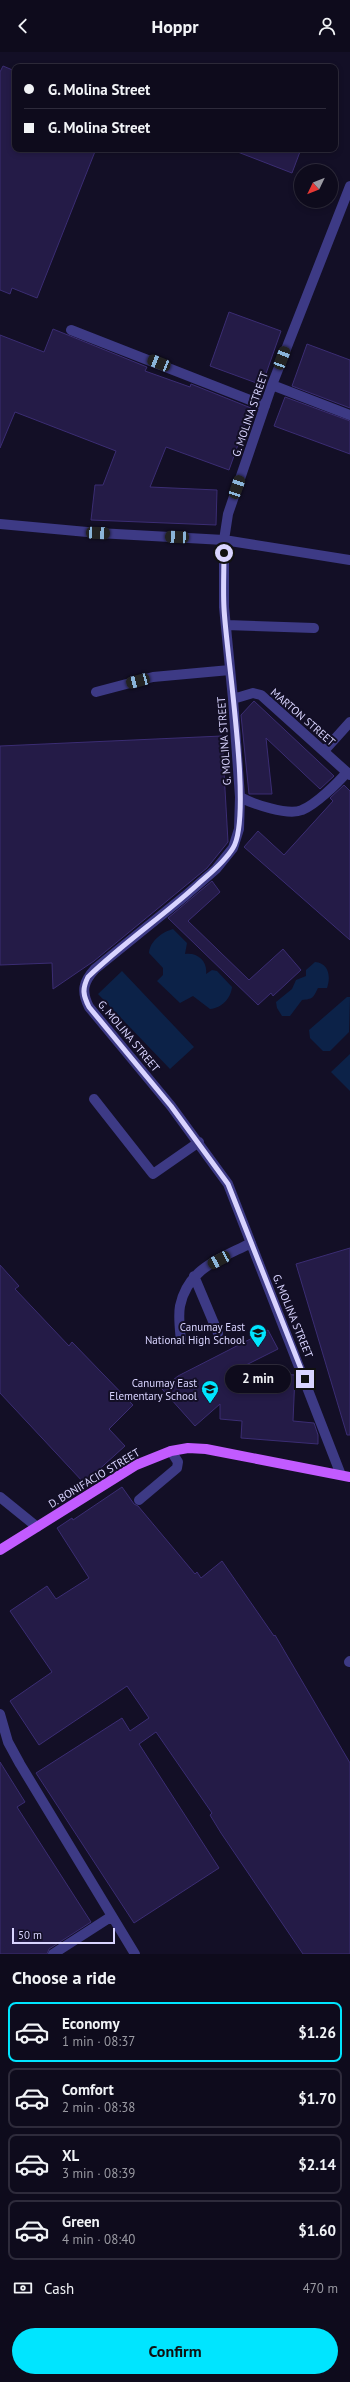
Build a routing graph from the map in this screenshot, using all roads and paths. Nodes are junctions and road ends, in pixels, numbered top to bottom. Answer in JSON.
{"nodes":[{"id":1,"x":350,"y":186,"type":"edge"},
{"id":2,"x":71,"y":330,"type":"dead end"},
{"id":3,"x":272,"y":385,"type":"junction"},
{"id":4,"x":265,"y":406,"type":"junction"},
{"id":5,"x":350,"y":415,"type":"edge"},
{"id":6,"x":0,"y":524,"type":"edge"},
{"id":7,"x":224,"y":540,"type":"junction"},
{"id":8,"x":350,"y":560,"type":"edge"},
{"id":9,"x":226,"y":626,"type":"junction"},
{"id":10,"x":314,"y":628,"type":"dead end"},
{"id":11,"x":230,"y":670,"type":"junction"},
{"id":12,"x":96,"y":692,"type":"dead end"},
{"id":13,"x":233,"y":699,"type":"junction"},
{"id":14,"x":350,"y":722,"type":"edge"},
{"id":15,"x":324,"y":751,"type":"junction"},
{"id":16,"x":348,"y":774,"type":"edge"},
{"id":17,"x":240,"y":797,"type":"junction"},
{"id":18,"x":94,"y":1099,"type":"dead end"},
{"id":19,"x":199,"y":1142,"type":"junction"},
{"id":20,"x":251,"y":1243,"type":"junction"},
{"id":21,"x":194,"y":1276,"type":"junction"},
{"id":22,"x":218,"y":1333,"type":"dead end"},
{"id":23,"x":180,"y":1341,"type":"dead end"},
{"id":24,"x":171,"y":1451,"type":"junction"},
{"id":25,"x":345,"y":1476,"type":"edge"},
{"id":26,"x":0,"y":1497,"type":"edge"},
{"id":27,"x":139,"y":1500,"type":"dead end"},
{"id":28,"x":37,"y":1527,"type":"junction"},
{"id":29,"x":0,"y":1550,"type":"edge"},
{"id":30,"x":0,"y":1714,"type":"edge"},
{"id":31,"x":112,"y":1916,"type":"junction"},
{"id":32,"x":53,"y":1954,"type":"edge"},
{"id":33,"x":135,"y":1954,"type":"edge"}],
"edges":[{"from":1,"to":3,"type":"street","name":"G. MOLINA STREET"},
{"from":2,"to":4,"type":"street"},
{"from":3,"to":4,"type":"street","name":"G. MOLINA STREET"},
{"from":3,"to":5,"type":"street"},
{"from":4,"to":7,"type":"street","name":"G. MOLINA STREET"},
{"from":6,"to":7,"type":"street"},
{"from":7,"to":8,"type":"street"},
{"from":7,"to":9,"type":"street","name":"G. MOLINA STREET"},
{"from":9,"to":10,"type":"street"},
{"from":9,"to":11,"type":"street","name":"G. MOLINA STREET"},
{"from":11,"to":12,"type":"street"},
{"from":11,"to":13,"type":"street","name":"G. MOLINA STREET"},
{"from":13,"to":15,"type":"street","name":"MARTON STREET"},
{"from":13,"to":17,"type":"street","name":"G. MOLINA STREET"},
{"from":14,"to":15,"type":"street"},
{"from":15,"to":16,"type":"street","name":"MARTON STREET"},
{"from":16,"to":17,"type":"street"},
{"from":17,"to":19,"type":"street","name":"G. MOLINA STREET"},
{"from":18,"to":19,"type":"street"},
{"from":19,"to":20,"type":"street","name":"G. MOLINA STREET"},
{"from":20,"to":21,"type":"street"},
{"from":20,"to":25,"type":"street","name":"G. MOLINA STREET"},
{"from":21,"to":22,"type":"street"},
{"from":21,"to":23,"type":"street"},
{"from":24,"to":25,"type":"main road","name":"D. BONIFACIO STREET"},
{"from":24,"to":27,"type":"street"},
{"from":24,"to":28,"type":"main road","name":"D. BONIFACIO STREET"},
{"from":26,"to":28,"type":"street"},
{"from":28,"to":29,"type":"main road","name":"D. BONIFACIO STREET"},
{"from":30,"to":31,"type":"street"},
{"from":31,"to":32,"type":"street"},
{"from":31,"to":33,"type":"street"}]}
